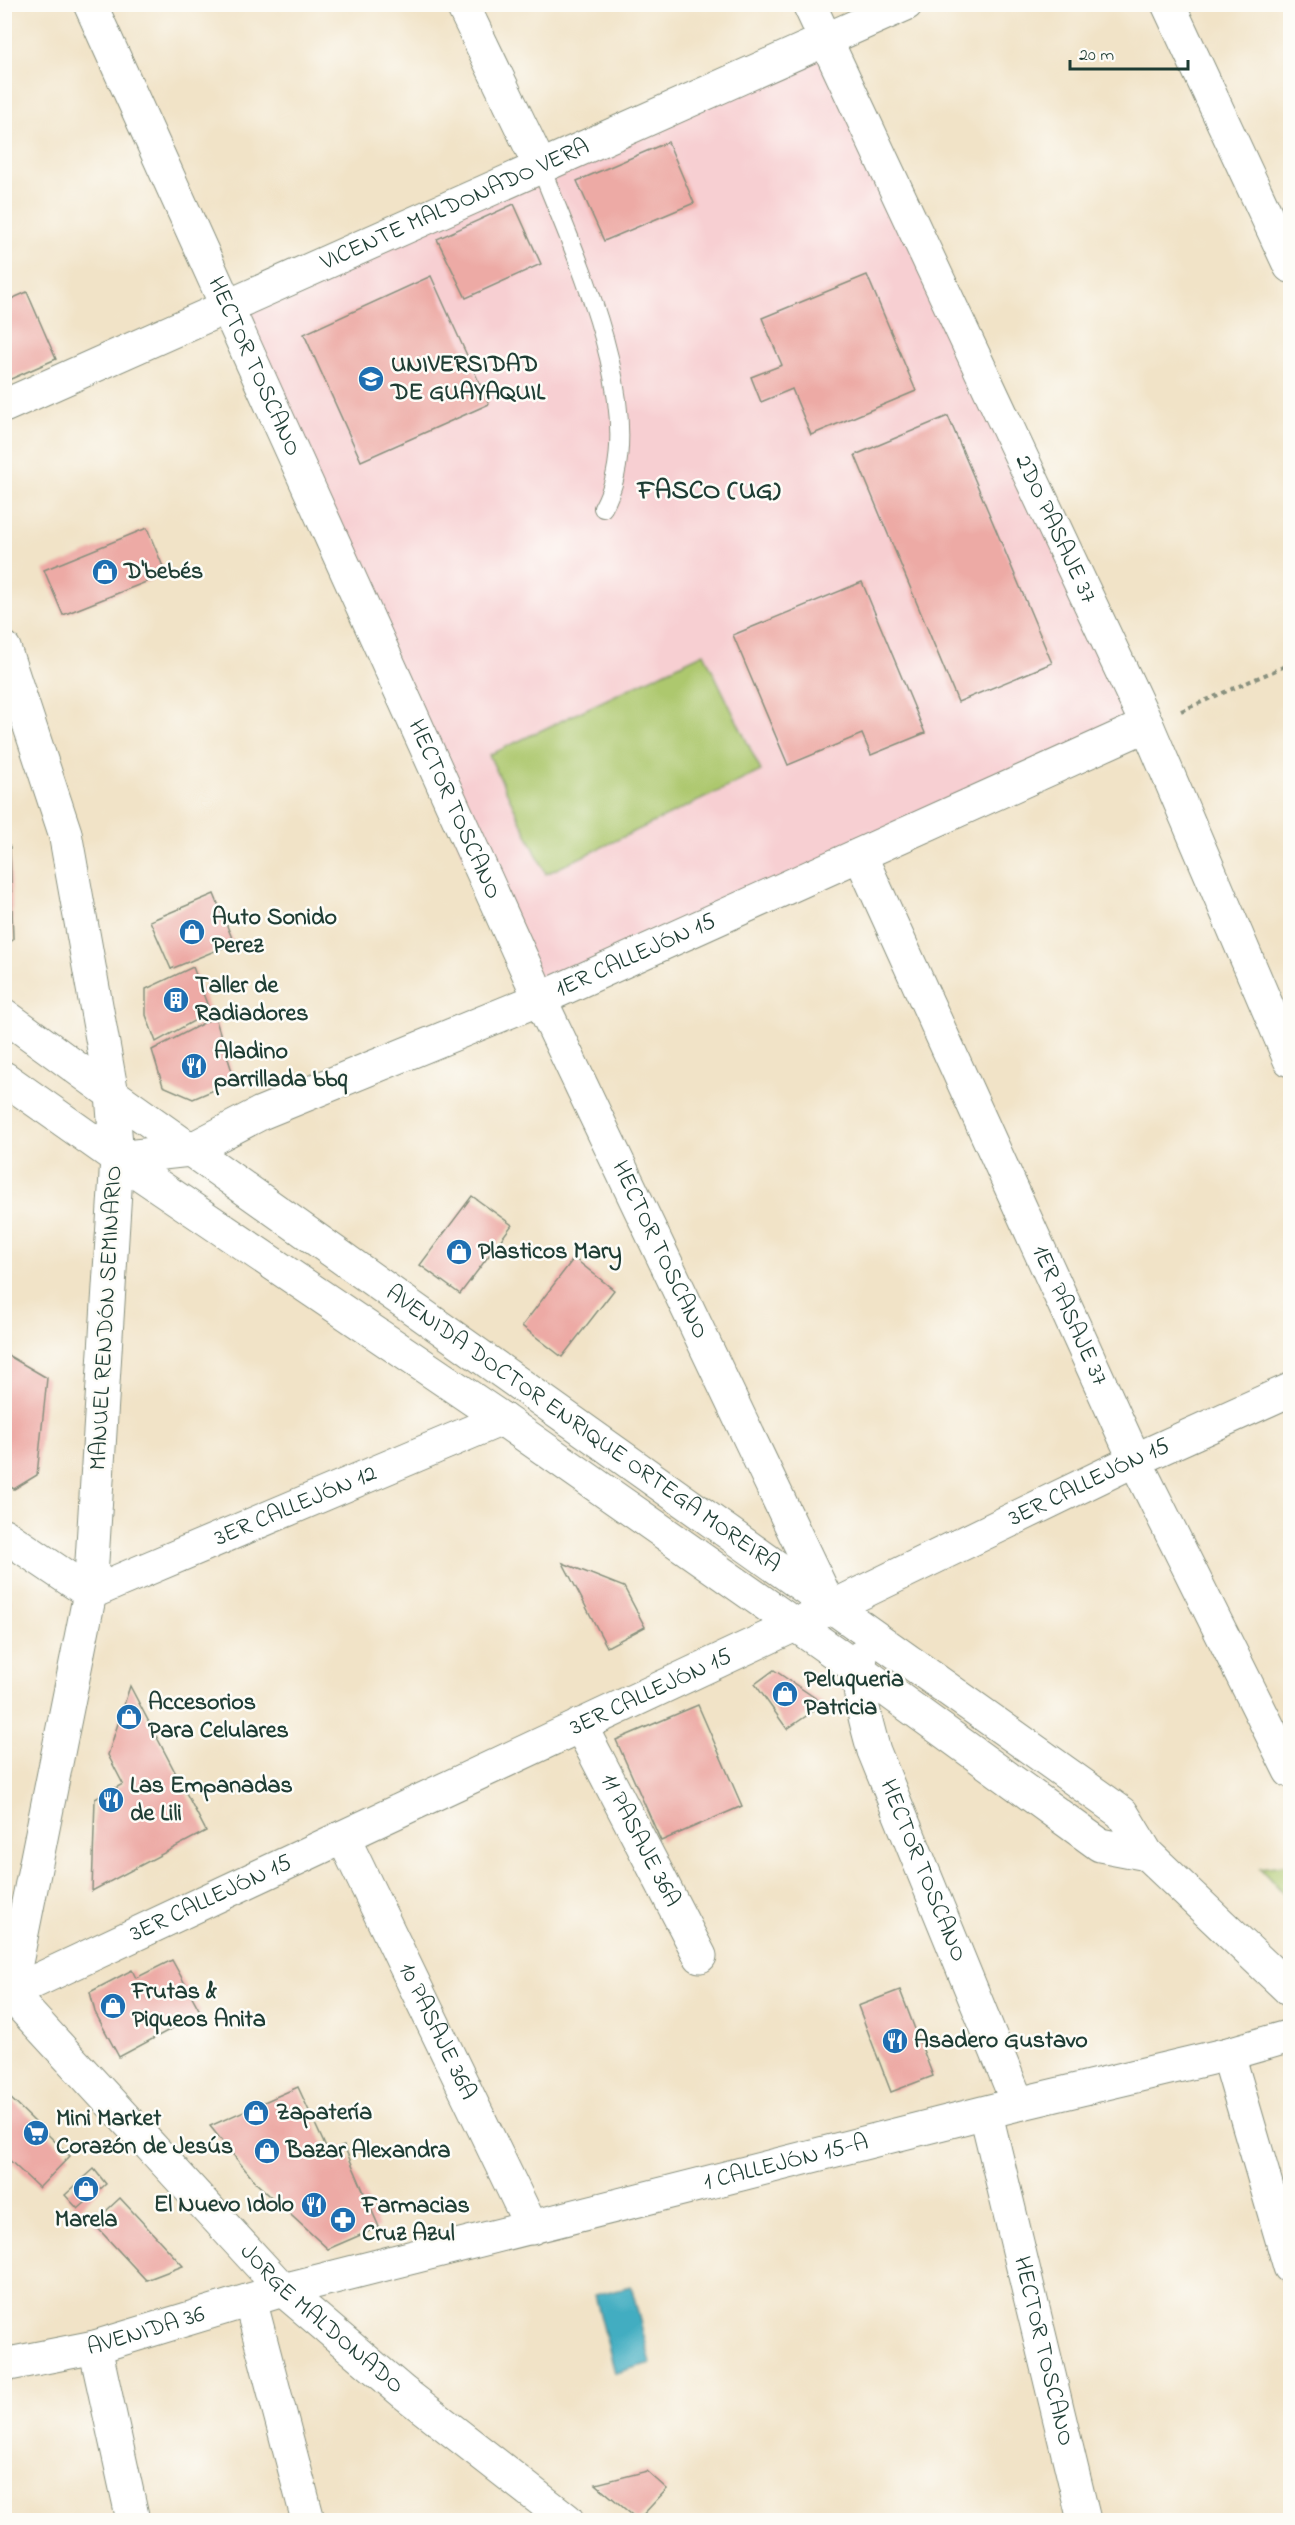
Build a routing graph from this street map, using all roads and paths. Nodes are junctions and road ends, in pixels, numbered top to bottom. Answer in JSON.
{"nodes":[{"id":1,"x":90,"y":4,"type":"edge"},
{"id":2,"x":462,"y":4,"type":"edge"},
{"id":3,"x":809,"y":4,"type":"edge"},
{"id":4,"x":906,"y":4,"type":"edge"},
{"id":5,"x":1168,"y":4,"type":"edge"},
{"id":6,"x":825,"y":40,"type":"junction"},
{"id":7,"x":541,"y":168,"type":"junction"},
{"id":8,"x":1290,"y":266,"type":"edge"},
{"id":9,"x":226,"y":308,"type":"junction"},
{"id":10,"x":4,"y":406,"type":"edge"},
{"id":11,"x":603,"y":508,"type":"dead end"},
{"id":12,"x":4,"y":648,"type":"edge"},
{"id":13,"x":1290,"y":664,"type":"edge"},
{"id":14,"x":1147,"y":725,"type":"junction"},
{"id":15,"x":860,"y":855,"type":"junction"},
{"id":16,"x":540,"y":999,"type":"junction"},
{"id":17,"x":4,"y":1015,"type":"edge"},
{"id":18,"x":1290,"y":1060,"type":"edge"},
{"id":19,"x":4,"y":1078,"type":"edge"},
{"id":20,"x":112,"y":1094,"type":"junction"},
{"id":21,"x":190,"y":1150,"type":"junction"},
{"id":22,"x":117,"y":1158,"type":"junction"},
{"id":23,"x":1290,"y":1390,"type":"edge"},
{"id":24,"x":502,"y":1419,"type":"junction"},
{"id":25,"x":1135,"y":1460,"type":"junction"},
{"id":26,"x":4,"y":1535,"type":"edge"},
{"id":27,"x":90,"y":1593,"type":"junction"},
{"id":28,"x":830,"y":1607,"type":"junction"},
{"id":29,"x":795,"y":1624,"type":"junction"},
{"id":30,"x":866,"y":1632,"type":"junction"},
{"id":31,"x":858,"y":1669,"type":"junction"},
{"id":32,"x":580,"y":1725,"type":"junction"},
{"id":33,"x":1290,"y":1771,"type":"edge"},
{"id":34,"x":343,"y":1837,"type":"junction"},
{"id":35,"x":1147,"y":1854,"type":"junction"},
{"id":36,"x":700,"y":1956,"type":"dead end"},
{"id":37,"x":1290,"y":1989,"type":"edge"},
{"id":38,"x":7,"y":1990,"type":"edge"},
{"id":39,"x":1290,"y":2036,"type":"edge"},
{"id":40,"x":1228,"y":2054,"type":"junction"},
{"id":41,"x":1018,"y":2104,"type":"junction"},
{"id":42,"x":986,"y":2114,"type":"junction"},
{"id":43,"x":532,"y":2228,"type":"junction"},
{"id":44,"x":1290,"y":2267,"type":"edge"},
{"id":45,"x":283,"y":2290,"type":"junction"},
{"id":46,"x":250,"y":2300,"type":"junction"},
{"id":47,"x":95,"y":2347,"type":"junction"},
{"id":48,"x":4,"y":2365,"type":"edge"},
{"id":49,"x":133,"y":2520,"type":"edge"},
{"id":50,"x":308,"y":2520,"type":"edge"},
{"id":51,"x":567,"y":2520,"type":"edge"},
{"id":52,"x":1084,"y":2520,"type":"edge"}],
"edges":[{"from":1,"to":9,"type":"street","name":"HECTOR TOSCANO"},
{"from":2,"to":7,"type":"street"},
{"from":3,"to":6,"type":"street","name":"2DO PASAJE 37"},
{"from":4,"to":6,"type":"street","name":"VICENTE MALDONADO VERA"},
{"from":5,"to":8,"type":"street"},
{"from":6,"to":7,"type":"street","name":"VICENTE MALDONADO VERA"},
{"from":6,"to":14,"type":"street","name":"2DO PASAJE 37"},
{"from":7,"to":9,"type":"street","name":"VICENTE MALDONADO VERA"},
{"from":7,"to":11,"type":"lane"},
{"from":9,"to":10,"type":"street","name":"VICENTE MALDONADO VERA"},
{"from":9,"to":16,"type":"street","name":"HECTOR TOSCANO"},
{"from":12,"to":20,"type":"street","name":"MANUEL RENDÓN SEMINARIO"},
{"from":13,"to":14,"type":"path"},
{"from":14,"to":15,"type":"street","name":"1ER CALLEJÓN 15"},
{"from":14,"to":18,"type":"street","name":"2DO PASAJE 37"},
{"from":15,"to":16,"type":"street","name":"1ER CALLEJÓN 15"},
{"from":15,"to":25,"type":"street","name":"1ER PASAJE 37"},
{"from":16,"to":21,"type":"street","name":"1ER CALLEJÓN 15"},
{"from":16,"to":28,"type":"street","name":"HECTOR TOSCANO"},
{"from":17,"to":20,"type":"street","name":"AVENIDA DOCTOR ENRIQUE ORTEGA MOREIRA"},
{"from":19,"to":22,"type":"street","name":"AVENIDA DOCTOR ENRIQUE ORTEGA MOREIRA"},
{"from":20,"to":21,"type":"street","name":"AVENIDA DOCTOR ENRIQUE ORTEGA MOREIRA"},
{"from":20,"to":22,"type":"street","name":"MANUEL RENDÓN SEMINARIO"},
{"from":21,"to":22,"type":"street","name":"1ER CALLEJÓN 15"},
{"from":21,"to":28,"type":"street","name":"AVENIDA DOCTOR ENRIQUE ORTEGA MOREIRA"},
{"from":22,"to":24,"type":"street","name":"AVENIDA DOCTOR ENRIQUE ORTEGA MOREIRA"},
{"from":22,"to":27,"type":"street","name":"MANUEL RENDÓN SEMINARIO"},
{"from":23,"to":25,"type":"street","name":"3ER CALLEJÓN 15"},
{"from":24,"to":27,"type":"street","name":"3ER CALLEJÓN 12"},
{"from":24,"to":29,"type":"street","name":"AVENIDA DOCTOR ENRIQUE ORTEGA MOREIRA"},
{"from":25,"to":28,"type":"street","name":"3ER CALLEJÓN 15"},
{"from":25,"to":33,"type":"street","name":"1ER PASAJE 37"},
{"from":26,"to":27,"type":"street"},
{"from":27,"to":38,"type":"street","name":"MANUEL RENDÓN SEMINARIO"},
{"from":28,"to":29,"type":"street","name":"3ER CALLEJÓN 15"},
{"from":28,"to":30,"type":"street","name":"AVENIDA DOCTOR ENRIQUE ORTEGA MOREIRA"},
{"from":29,"to":31,"type":"street","name":"AVENIDA DOCTOR ENRIQUE ORTEGA MOREIRA"},
{"from":29,"to":32,"type":"street","name":"3ER CALLEJÓN 15"},
{"from":30,"to":31,"type":"street","name":"HECTOR TOSCANO"},
{"from":30,"to":35,"type":"street","name":"AVENIDA DOCTOR ENRIQUE ORTEGA MOREIRA"},
{"from":31,"to":35,"type":"street","name":"AVENIDA DOCTOR ENRIQUE ORTEGA MOREIRA"},
{"from":31,"to":41,"type":"street","name":"HECTOR TOSCANO"},
{"from":32,"to":34,"type":"street","name":"3ER CALLEJÓN 15"},
{"from":32,"to":36,"type":"street","name":"11 PASAJE 36A"},
{"from":34,"to":38,"type":"street","name":"3ER CALLEJÓN 15"},
{"from":34,"to":43,"type":"street","name":"10 PASAJE 36A"},
{"from":35,"to":37,"type":"street","name":"AVENIDA DOCTOR ENRIQUE ORTEGA MOREIRA"},
{"from":38,"to":45,"type":"street","name":"JORGE MALDONADO"},
{"from":39,"to":40,"type":"street","name":"1 CALLEJÓN 15-A"},
{"from":40,"to":41,"type":"street","name":"1 CALLEJÓN 15-A"},
{"from":40,"to":44,"type":"street"},
{"from":41,"to":42,"type":"street","name":"1 CALLEJÓN 15-A"},
{"from":42,"to":43,"type":"street","name":"1 CALLEJÓN 15-A"},
{"from":42,"to":52,"type":"street","name":"HECTOR TOSCANO"},
{"from":43,"to":45,"type":"street","name":"1 CALLEJÓN 15-A"},
{"from":45,"to":46,"type":"street","name":"AVENIDA 36"},
{"from":45,"to":51,"type":"street","name":"JORGE MALDONADO"},
{"from":46,"to":47,"type":"street","name":"AVENIDA 36"},
{"from":46,"to":50,"type":"street"},
{"from":47,"to":48,"type":"street","name":"AVENIDA 36"},
{"from":47,"to":49,"type":"street"}]}
